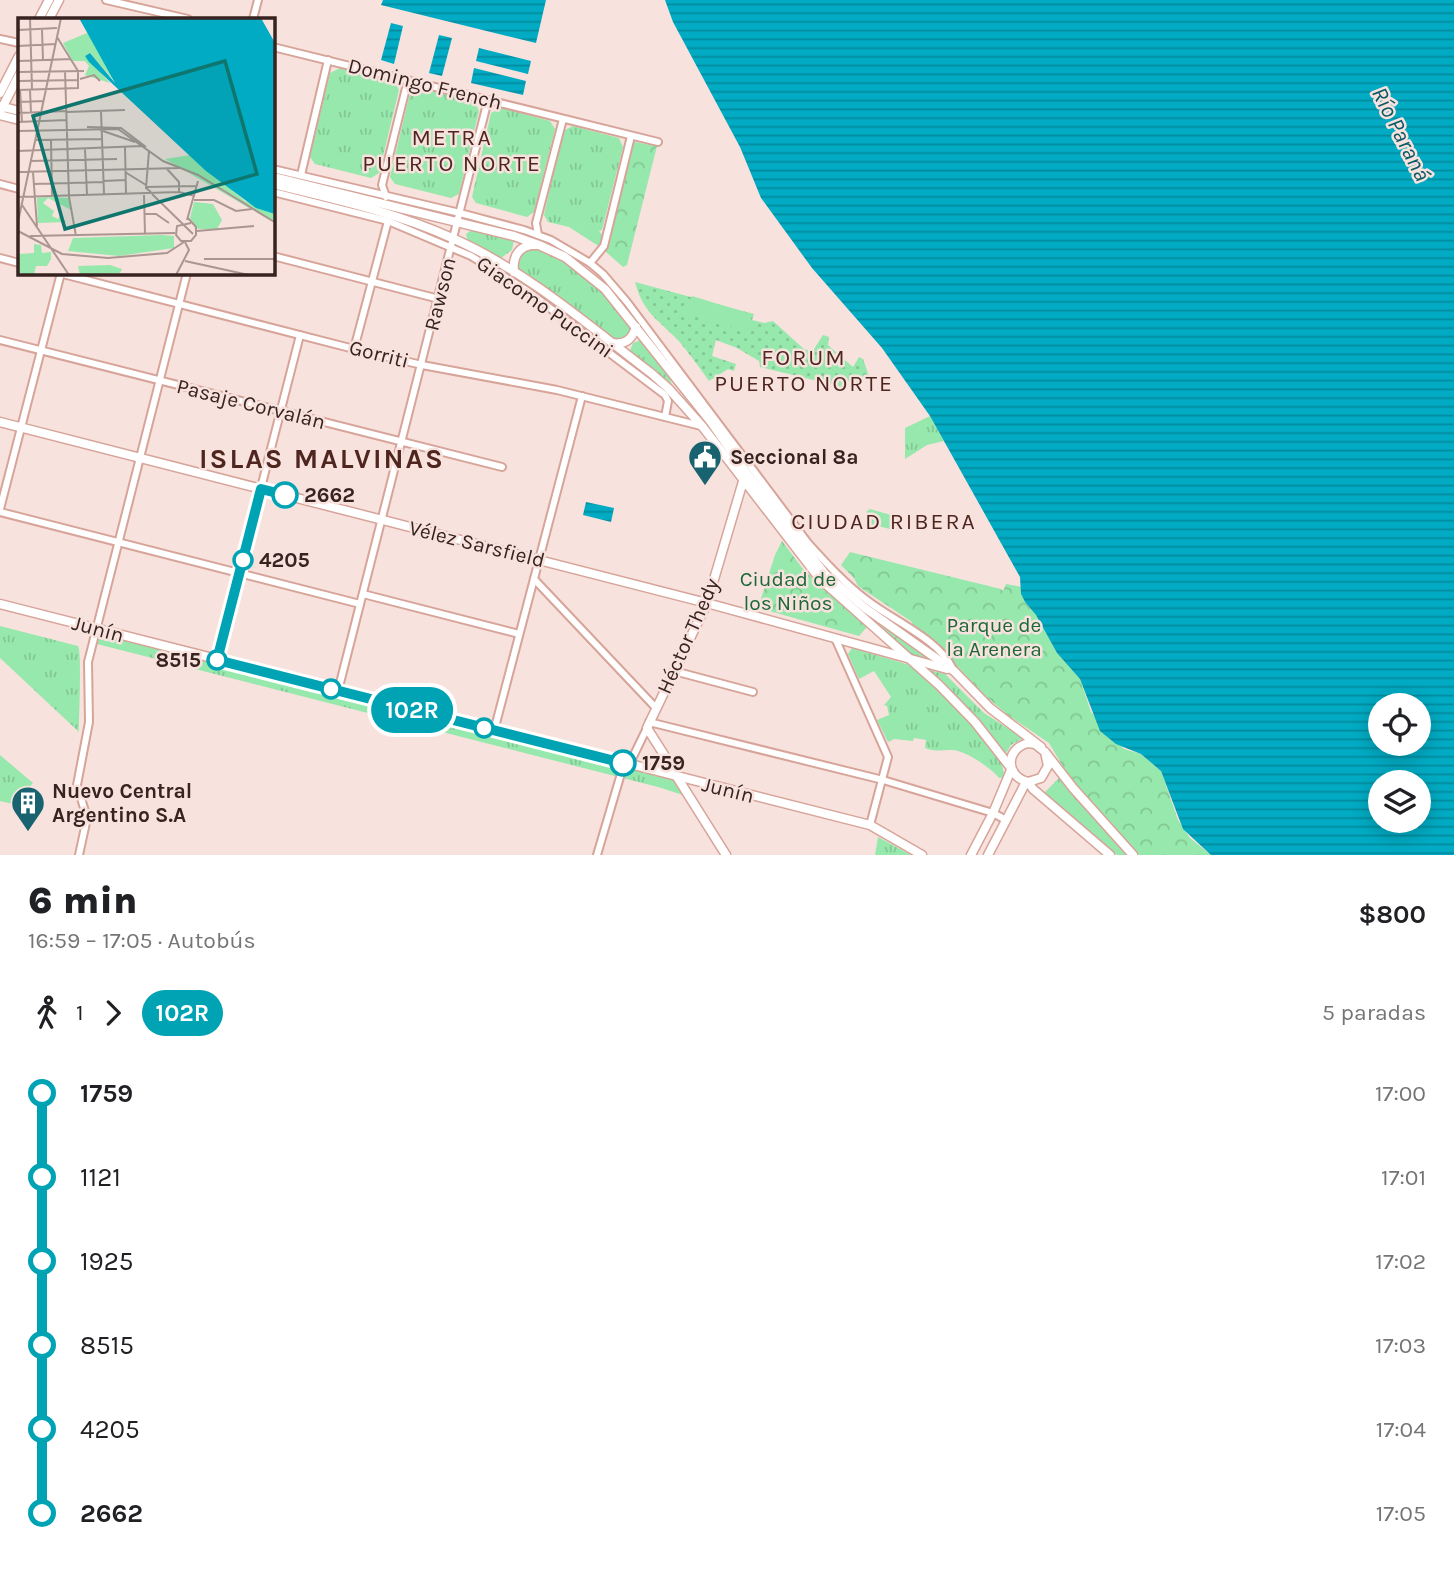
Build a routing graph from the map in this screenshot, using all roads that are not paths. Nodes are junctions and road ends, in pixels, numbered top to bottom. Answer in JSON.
{"nodes":[{"id":1,"x":49,"y":0,"type":"edge"},
{"id":2,"x":59,"y":0,"type":"edge"},
{"id":3,"x":106,"y":0,"type":"edge"},
{"id":4,"x":258,"y":0,"type":"edge"},
{"id":5,"x":40,"y":18,"type":"edge"},
{"id":6,"x":49,"y":18,"type":"edge"},
{"id":7,"x":184,"y":18,"type":"edge"},
{"id":8,"x":253,"y":18,"type":"edge"},
{"id":9,"x":0,"y":38,"type":"edge"},
{"id":10,"x":18,"y":43,"type":"edge"},
{"id":11,"x":275,"y":48,"type":"edge"},
{"id":12,"x":18,"y":58,"type":"edge"},
{"id":13,"x":328,"y":61,"type":"junction"},
{"id":14,"x":18,"y":77,"type":"edge"},
{"id":15,"x":408,"y":80,"type":"junction"},
{"id":16,"x":0,"y":93,"type":"edge"},
{"id":17,"x":488,"y":100,"type":"junction"},
{"id":18,"x":1,"y":110,"type":"edge"},
{"id":19,"x":18,"y":119,"type":"edge"},
{"id":20,"x":563,"y":119,"type":"junction"},
{"id":21,"x":631,"y":136,"type":"junction"},
{"id":22,"x":658,"y":142,"type":"dead end"},
{"id":23,"x":275,"y":176,"type":"edge"},
{"id":24,"x":275,"y":176,"type":"edge"},
{"id":25,"x":275,"y":176,"type":"edge"},
{"id":26,"x":301,"y":176,"type":"junction"},
{"id":27,"x":0,"y":184,"type":"edge"},
{"id":28,"x":18,"y":190,"type":"edge"},
{"id":29,"x":275,"y":192,"type":"edge"},
{"id":30,"x":386,"y":197,"type":"junction"},
{"id":31,"x":343,"y":201,"type":"junction"},
{"id":32,"x":395,"y":207,"type":"junction"},
{"id":33,"x":349,"y":211,"type":"junction"},
{"id":34,"x":460,"y":213,"type":"junction"},
{"id":35,"x":388,"y":221,"type":"junction"},
{"id":36,"x":458,"y":223,"type":"junction"},
{"id":37,"x":539,"y":240,"type":"junction"},
{"id":38,"x":453,"y":242,"type":"junction"},
{"id":39,"x":275,"y":257,"type":"edge"},
{"id":40,"x":0,"y":258,"type":"edge"},
{"id":41,"x":495,"y":260,"type":"junction"},
{"id":42,"x":587,"y":261,"type":"junction"},
{"id":43,"x":572,"y":262,"type":"junction"},
{"id":44,"x":18,"y":263,"type":"edge"},
{"id":45,"x":496,"y":270,"type":"junction"},
{"id":46,"x":514,"y":272,"type":"junction"},
{"id":47,"x":60,"y":275,"type":"edge"},
{"id":48,"x":69,"y":275,"type":"edge"},
{"id":49,"x":186,"y":275,"type":"edge"},
{"id":50,"x":372,"y":282,"type":"junction"},
{"id":51,"x":439,"y":299,"type":"junction"},
{"id":52,"x":179,"y":304,"type":"junction"},
{"id":53,"x":625,"y":307,"type":"junction"},
{"id":54,"x":636,"y":327,"type":"junction"},
{"id":55,"x":300,"y":335,"type":"junction"},
{"id":56,"x":0,"y":340,"type":"edge"},
{"id":57,"x":611,"y":343,"type":"junction"},
{"id":58,"x":354,"y":349,"type":"junction"},
{"id":59,"x":41,"y":350,"type":"junction"},
{"id":60,"x":422,"y":365,"type":"junction"},
{"id":61,"x":159,"y":380,"type":"junction"},
{"id":62,"x":582,"y":396,"type":"junction"},
{"id":63,"x":281,"y":411,"type":"junction"},
{"id":64,"x":665,"y":417,"type":"junction"},
{"id":65,"x":0,"y":422,"type":"edge"},
{"id":66,"x":702,"y":426,"type":"junction"},
{"id":67,"x":21,"y":427,"type":"junction"},
{"id":68,"x":402,"y":442,"type":"junction"},
{"id":69,"x":139,"y":457,"type":"junction"},
{"id":70,"x":748,"y":462,"type":"junction"},
{"id":71,"x":502,"y":467,"type":"dead end"},
{"id":72,"x":744,"y":476,"type":"junction"},
{"id":73,"x":261,"y":489,"type":"junction"},
{"id":74,"x":0,"y":510,"type":"edge"},
{"id":75,"x":382,"y":520,"type":"junction"},
{"id":76,"x":118,"y":542,"type":"junction"},
{"id":77,"x":539,"y":560,"type":"junction"},
{"id":78,"x":239,"y":573,"type":"junction"},
{"id":79,"x":534,"y":579,"type":"junction"},
{"id":80,"x":363,"y":594,"type":"junction"},
{"id":81,"x":707,"y":603,"type":"junction"},
{"id":82,"x":0,"y":604,"type":"edge"},
{"id":83,"x":360,"y":604,"type":"junction"},
{"id":84,"x":873,"y":626,"type":"junction"},
{"id":85,"x":96,"y":629,"type":"junction"},
{"id":86,"x":519,"y":634,"type":"junction"},
{"id":87,"x":835,"y":638,"type":"junction"},
{"id":88,"x":863,"y":645,"type":"junction"},
{"id":89,"x":911,"y":659,"type":"junction"},
{"id":90,"x":217,"y":660,"type":"junction"},
{"id":91,"x":674,"y":671,"type":"junction"},
{"id":92,"x":954,"y":671,"type":"junction"},
{"id":93,"x":338,"y":691,"type":"junction"},
{"id":94,"x":753,"y":692,"type":"dead end"},
{"id":95,"x":656,"y":708,"type":"junction"},
{"id":96,"x":648,"y":725,"type":"junction"},
{"id":97,"x":494,"y":731,"type":"junction"},
{"id":98,"x":1043,"y":750,"type":"junction"},
{"id":99,"x":629,"y":765,"type":"junction"},
{"id":100,"x":1011,"y":769,"type":"junction"},
{"id":101,"x":676,"y":775,"type":"junction"},
{"id":102,"x":620,"y":777,"type":"dead end"},
{"id":103,"x":883,"y":780,"type":"junction"},
{"id":104,"x":1027,"y":782,"type":"junction"},
{"id":105,"x":993,"y":813,"type":"junction"},
{"id":106,"x":1006,"y":820,"type":"junction"},
{"id":107,"x":870,"y":825,"type":"junction"},
{"id":108,"x":79,"y":855,"type":"edge"},
{"id":109,"x":597,"y":855,"type":"edge"},
{"id":110,"x":726,"y":855,"type":"edge"},
{"id":111,"x":922,"y":855,"type":"edge"},
{"id":112,"x":971,"y":855,"type":"edge"},
{"id":113,"x":988,"y":855,"type":"edge"},
{"id":114,"x":1110,"y":855,"type":"edge"},
{"id":115,"x":1133,"y":855,"type":"edge"}],
"edges":[{"from":1,"to":5,"type":"main road"},
{"from":2,"to":6,"type":"main road"},
{"from":3,"to":7,"type":"street"},
{"from":4,"to":8,"type":"street"},
{"from":9,"to":10,"type":"street"},
{"from":11,"to":13,"type":"street","name":"Domingo French"},
{"from":12,"to":16,"type":"main road"},
{"from":13,"to":15,"type":"street","name":"Domingo French"},
{"from":13,"to":26,"type":"street"},
{"from":14,"to":18,"type":"main road"},
{"from":15,"to":17,"type":"street","name":"Domingo French"},
{"from":15,"to":30,"type":"street"},
{"from":17,"to":20,"type":"street","name":"Domingo French"},
{"from":17,"to":34,"type":"street","name":"Rawson"},
{"from":18,"to":19,"type":"main road"},
{"from":20,"to":21,"type":"street","name":"Domingo French"},
{"from":20,"to":37,"type":"street"},
{"from":21,"to":22,"type":"street","name":"Domingo French"},
{"from":21,"to":42,"type":"street"},
{"from":23,"to":26,"type":"street"},
{"from":24,"to":31,"type":"main road"},
{"from":25,"to":32,"type":"main road"},
{"from":26,"to":30,"type":"street"},
{"from":27,"to":28,"type":"street"},
{"from":29,"to":33,"type":"street","name":"Giacomo Puccini"},
{"from":30,"to":32,"type":"main road"},
{"from":30,"to":34,"type":"street"},
{"from":31,"to":33,"type":"main road"},
{"from":31,"to":38,"type":"main road"},
{"from":32,"to":36,"type":"main road"},
{"from":33,"to":35,"type":"street","name":"Giacomo Puccini"},
{"from":34,"to":36,"type":"street","name":"Rawson"},
{"from":34,"to":37,"type":"street"},
{"from":35,"to":38,"type":"street","name":"Giacomo Puccini"},
{"from":35,"to":50,"type":"street"},
{"from":36,"to":37,"type":"main road"},
{"from":36,"to":38,"type":"street","name":"Rawson"},
{"from":37,"to":42,"type":"street"},
{"from":37,"to":43,"type":"main road"},
{"from":37,"to":46,"type":"main road"},
{"from":38,"to":41,"type":"main road"},
{"from":38,"to":45,"type":"street","name":"Giacomo Puccini"},
{"from":38,"to":51,"type":"street","name":"Rawson"},
{"from":39,"to":50,"type":"street"},
{"from":40,"to":44,"type":"street"},
{"from":41,"to":45,"type":"main road"},
{"from":41,"to":46,"type":"main road"},
{"from":42,"to":43,"type":"main road"},
{"from":42,"to":53,"type":"street"},
{"from":43,"to":53,"type":"main road"},
{"from":45,"to":64,"type":"street","name":"Giacomo Puccini"},
{"from":46,"to":57,"type":"main road"},
{"from":47,"to":59,"type":"street"},
{"from":48,"to":52,"type":"street","name":"Gorriti"},
{"from":49,"to":52,"type":"street"},
{"from":50,"to":51,"type":"street"},
{"from":50,"to":58,"type":"street"},
{"from":51,"to":60,"type":"street","name":"Rawson"},
{"from":52,"to":55,"type":"street","name":"Gorriti"},
{"from":52,"to":61,"type":"street"},
{"from":53,"to":54,"type":"main road"},
{"from":53,"to":70,"type":"street"},
{"from":54,"to":57,"type":"main road"},
{"from":54,"to":72,"type":"main road"},
{"from":55,"to":58,"type":"street","name":"Gorriti"},
{"from":55,"to":63,"type":"street"},
{"from":56,"to":59,"type":"street","name":"Pasaje Corvalán"},
{"from":57,"to":66,"type":"main road"},
{"from":58,"to":60,"type":"street","name":"Gorriti"},
{"from":59,"to":61,"type":"street","name":"Pasaje Corvalán"},
{"from":59,"to":67,"type":"street"},
{"from":60,"to":62,"type":"street","name":"Gorriti"},
{"from":60,"to":68,"type":"street","name":"Rawson"},
{"from":61,"to":63,"type":"street","name":"Pasaje Corvalán"},
{"from":61,"to":69,"type":"street"},
{"from":62,"to":64,"type":"street","name":"Gorriti"},
{"from":62,"to":77,"type":"street"},
{"from":63,"to":68,"type":"street","name":"Pasaje Corvalán"},
{"from":63,"to":73,"type":"street"},
{"from":64,"to":66,"type":"street","name":"Gorriti"},
{"from":65,"to":67,"type":"main road","name":"Vélez Sarsfield"},
{"from":66,"to":72,"type":"main road"},
{"from":67,"to":69,"type":"main road","name":"Vélez Sarsfield"},
{"from":67,"to":74,"type":"street"},
{"from":68,"to":71,"type":"street","name":"Pasaje Corvalán"},
{"from":68,"to":75,"type":"street","name":"Rawson"},
{"from":69,"to":73,"type":"main road","name":"Vélez Sarsfield"},
{"from":69,"to":76,"type":"street"},
{"from":70,"to":72,"type":"street","name":"Héctor Thedy"},
{"from":70,"to":92,"type":"street"},
{"from":72,"to":81,"type":"main road","name":"Héctor Thedy"},
{"from":72,"to":84,"type":"main road"},
{"from":72,"to":92,"type":"main road"},
{"from":73,"to":75,"type":"main road","name":"Vélez Sarsfield"},
{"from":73,"to":78,"type":"street"},
{"from":74,"to":76,"type":"street"},
{"from":75,"to":77,"type":"main road","name":"Vélez Sarsfield"},
{"from":75,"to":80,"type":"street","name":"Rawson"},
{"from":76,"to":78,"type":"street"},
{"from":76,"to":85,"type":"street"},
{"from":77,"to":79,"type":"street"},
{"from":77,"to":81,"type":"main road","name":"Vélez Sarsfield"},
{"from":78,"to":83,"type":"street"},
{"from":78,"to":90,"type":"street"},
{"from":79,"to":86,"type":"street"},
{"from":79,"to":95,"type":"street"},
{"from":80,"to":83,"type":"street","name":"Rawson"},
{"from":80,"to":86,"type":"street"},
{"from":81,"to":87,"type":"main road","name":"Vélez Sarsfield"},
{"from":81,"to":91,"type":"main road","name":"Héctor Thedy"},
{"from":82,"to":85,"type":"main road","name":"Junín"},
{"from":83,"to":93,"type":"street","name":"Rawson"},
{"from":84,"to":88,"type":"main road"},
{"from":84,"to":89,"type":"main road"},
{"from":85,"to":90,"type":"main road","name":"Junín"},
{"from":85,"to":108,"type":"street"},
{"from":86,"to":97,"type":"street"},
{"from":87,"to":88,"type":"main road","name":"Vélez Sarsfield"},
{"from":87,"to":103,"type":"street"},
{"from":88,"to":89,"type":"main road","name":"Vélez Sarsfield"},
{"from":89,"to":92,"type":"main road","name":"Vélez Sarsfield"},
{"from":89,"to":100,"type":"main road"},
{"from":90,"to":93,"type":"main road","name":"Junín"},
{"from":91,"to":94,"type":"street"},
{"from":91,"to":95,"type":"main road","name":"Héctor Thedy"},
{"from":92,"to":98,"type":"main road"},
{"from":93,"to":97,"type":"main road","name":"Junín"},
{"from":95,"to":96,"type":"main road","name":"Héctor Thedy"},
{"from":96,"to":99,"type":"street","name":"Héctor Thedy"},
{"from":96,"to":101,"type":"main road"},
{"from":96,"to":103,"type":"street"},
{"from":97,"to":99,"type":"main road","name":"Junín"},
{"from":98,"to":100,"type":"main road"},
{"from":98,"to":104,"type":"main road"},
{"from":98,"to":115,"type":"main road"},
{"from":99,"to":101,"type":"main road","name":"Junín"},
{"from":100,"to":104,"type":"main road"},
{"from":100,"to":105,"type":"main road"},
{"from":101,"to":107,"type":"main road","name":"Junín"},
{"from":101,"to":110,"type":"main road"},
{"from":102,"to":109,"type":"street"},
{"from":103,"to":105,"type":"street"},
{"from":103,"to":107,"type":"street"},
{"from":104,"to":106,"type":"main road"},
{"from":104,"to":114,"type":"main road"},
{"from":105,"to":106,"type":"street"},
{"from":105,"to":112,"type":"main road"},
{"from":106,"to":113,"type":"main road"},
{"from":107,"to":111,"type":"main road","name":"Junín"}]}
